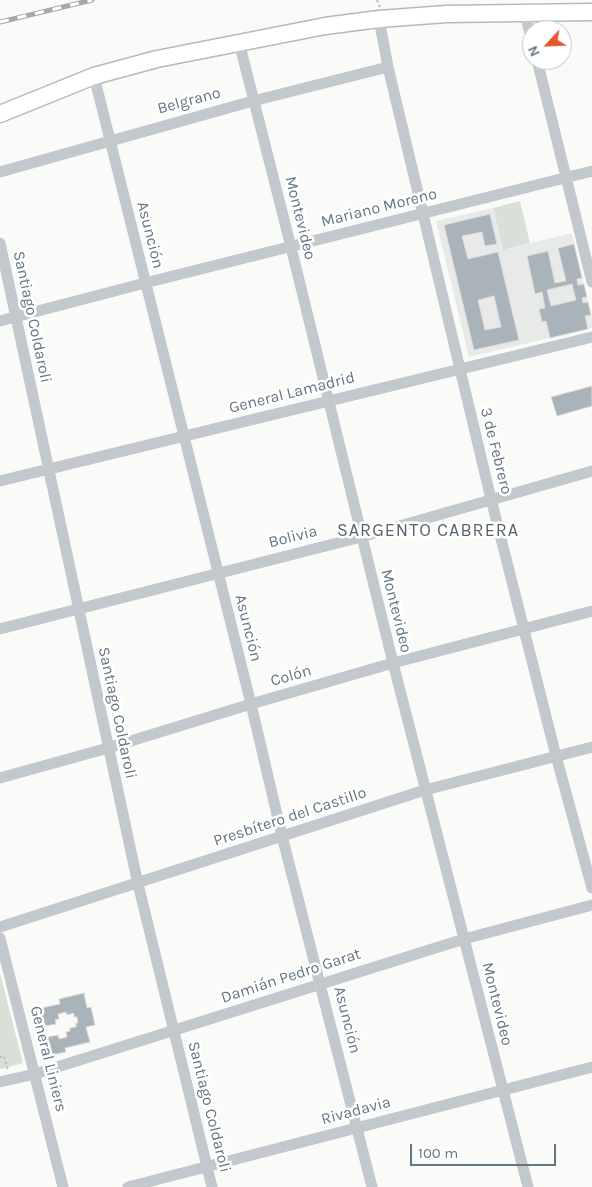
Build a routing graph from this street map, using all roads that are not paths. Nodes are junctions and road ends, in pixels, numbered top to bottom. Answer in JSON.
{"nodes":[{"id":1,"x":592,"y":12,"type":"edge"},
{"id":2,"x":528,"y":17,"type":"junction"},
{"id":3,"x":528,"y":20,"type":"edge"},
{"id":4,"x":592,"y":22,"type":"edge"},
{"id":5,"x":379,"y":24,"type":"junction"},
{"id":6,"x":240,"y":47,"type":"junction"},
{"id":7,"x":388,"y":67,"type":"junction"},
{"id":8,"x":539,"y":70,"type":"edge"},
{"id":9,"x":95,"y":80,"type":"junction"},
{"id":10,"x":253,"y":101,"type":"junction"},
{"id":11,"x":0,"y":114,"type":"edge"},
{"id":12,"x":0,"y":123,"type":"edge"},
{"id":13,"x":109,"y":140,"type":"junction"},
{"id":14,"x":592,"y":171,"type":"edge"},
{"id":15,"x":0,"y":172,"type":"edge"},
{"id":16,"x":565,"y":178,"type":"junction"},
{"id":17,"x":424,"y":213,"type":"junction"},
{"id":18,"x":0,"y":243,"type":"edge"},
{"id":19,"x":291,"y":247,"type":"junction"},
{"id":20,"x":592,"y":282,"type":"edge"},
{"id":21,"x":145,"y":283,"type":"junction"},
{"id":22,"x":15,"y":318,"type":"junction"},
{"id":23,"x":0,"y":321,"type":"edge"},
{"id":24,"x":592,"y":337,"type":"edge"},
{"id":25,"x":460,"y":369,"type":"junction"},
{"id":26,"x":329,"y":401,"type":"junction"},
{"id":27,"x":183,"y":436,"type":"junction"},
{"id":28,"x":48,"y":469,"type":"junction"},
{"id":29,"x":592,"y":471,"type":"edge"},
{"id":30,"x":0,"y":481,"type":"edge"},
{"id":31,"x":491,"y":500,"type":"junction"},
{"id":32,"x":361,"y":537,"type":"junction"},
{"id":33,"x":217,"y":573,"type":"junction"},
{"id":34,"x":78,"y":610,"type":"junction"},
{"id":35,"x":592,"y":611,"type":"edge"},
{"id":36,"x":0,"y":629,"type":"edge"},
{"id":37,"x":524,"y":629,"type":"junction"},
{"id":38,"x":393,"y":664,"type":"junction"},
{"id":39,"x":251,"y":704,"type":"junction"},
{"id":40,"x":592,"y":747,"type":"edge"},
{"id":41,"x":108,"y":748,"type":"junction"},
{"id":42,"x":556,"y":756,"type":"junction"},
{"id":43,"x":0,"y":778,"type":"edge"},
{"id":44,"x":425,"y":790,"type":"junction"},
{"id":45,"x":282,"y":836,"type":"junction"},
{"id":46,"x":138,"y":884,"type":"junction"},
{"id":47,"x":592,"y":888,"type":"edge"},
{"id":48,"x":592,"y":905,"type":"edge"},
{"id":49,"x":0,"y":927,"type":"edge"},
{"id":50,"x":0,"y":938,"type":"edge"},
{"id":51,"x":464,"y":939,"type":"junction"},
{"id":52,"x":321,"y":983,"type":"junction"},
{"id":53,"x":173,"y":1031,"type":"junction"},
{"id":54,"x":592,"y":1066,"type":"edge"},
{"id":55,"x":35,"y":1074,"type":"junction"},
{"id":56,"x":5,"y":1081,"type":"edge"},
{"id":57,"x":503,"y":1090,"type":"junction"},
{"id":58,"x":357,"y":1128,"type":"junction"},
{"id":59,"x":206,"y":1167,"type":"junction"},
{"id":60,"x":63,"y":1187,"type":"edge"},
{"id":61,"x":128,"y":1187,"type":"edge"},
{"id":62,"x":212,"y":1187,"type":"edge"},
{"id":63,"x":372,"y":1187,"type":"edge"},
{"id":64,"x":528,"y":1187,"type":"edge"}],
"edges":[{"from":1,"to":2,"type":"main road"},
{"from":2,"to":3,"type":"street"},
{"from":2,"to":4,"type":"main road"},
{"from":2,"to":5,"type":"main road"},
{"from":5,"to":6,"type":"main road"},
{"from":5,"to":7,"type":"street","name":"3 de Febrero"},
{"from":6,"to":9,"type":"main road"},
{"from":6,"to":10,"type":"street","name":"Montevideo"},
{"from":7,"to":10,"type":"street","name":"Belgrano"},
{"from":7,"to":17,"type":"street","name":"3 de Febrero"},
{"from":8,"to":16,"type":"street"},
{"from":9,"to":11,"type":"main road"},
{"from":9,"to":12,"type":"main road"},
{"from":9,"to":13,"type":"street","name":"Asunción"},
{"from":10,"to":13,"type":"street","name":"Belgrano"},
{"from":10,"to":19,"type":"street","name":"Montevideo"},
{"from":13,"to":15,"type":"street","name":"Belgrano"},
{"from":13,"to":21,"type":"street","name":"Asunción"},
{"from":14,"to":16,"type":"street","name":"Mariano Moreno"},
{"from":16,"to":17,"type":"street","name":"Mariano Moreno"},
{"from":16,"to":20,"type":"street"},
{"from":17,"to":19,"type":"street","name":"Mariano Moreno"},
{"from":17,"to":25,"type":"street","name":"3 de Febrero"},
{"from":18,"to":22,"type":"street","name":"Santiago Coldaroli"},
{"from":19,"to":21,"type":"street","name":"Mariano Moreno"},
{"from":19,"to":26,"type":"street","name":"Montevideo"},
{"from":21,"to":22,"type":"street","name":"Mariano Moreno"},
{"from":21,"to":27,"type":"street","name":"Asunción"},
{"from":22,"to":23,"type":"street","name":"Mariano Moreno"},
{"from":22,"to":28,"type":"street","name":"Santiago Coldaroli"},
{"from":24,"to":25,"type":"street","name":"General Lamadrid"},
{"from":25,"to":26,"type":"street","name":"General Lamadrid"},
{"from":25,"to":31,"type":"street","name":"3 de Febrero"},
{"from":26,"to":27,"type":"street","name":"General Lamadrid"},
{"from":26,"to":32,"type":"street","name":"Montevideo"},
{"from":27,"to":28,"type":"street","name":"General Lamadrid"},
{"from":27,"to":33,"type":"street","name":"Asunción"},
{"from":28,"to":30,"type":"street","name":"General Lamadrid"},
{"from":28,"to":34,"type":"street","name":"Santiago Coldaroli"},
{"from":29,"to":31,"type":"street","name":"Bolivia"},
{"from":31,"to":32,"type":"street","name":"Bolivia"},
{"from":31,"to":37,"type":"street","name":"3 de Febrero"},
{"from":32,"to":33,"type":"street","name":"Bolivia"},
{"from":32,"to":38,"type":"street","name":"Montevideo"},
{"from":33,"to":34,"type":"street","name":"Bolivia"},
{"from":33,"to":39,"type":"street","name":"Asunción"},
{"from":34,"to":36,"type":"street","name":"Bolivia"},
{"from":34,"to":41,"type":"street","name":"Santiago Coldaroli"},
{"from":35,"to":37,"type":"street","name":"Colón"},
{"from":37,"to":38,"type":"street","name":"Colón"},
{"from":37,"to":42,"type":"street","name":"3 de Febrero"},
{"from":38,"to":39,"type":"street","name":"Colón"},
{"from":38,"to":44,"type":"street","name":"Montevideo"},
{"from":39,"to":41,"type":"street","name":"Colón"},
{"from":39,"to":45,"type":"street","name":"Asunción"},
{"from":40,"to":42,"type":"street","name":"Presbítero del Castillo"},
{"from":41,"to":43,"type":"street","name":"Colón"},
{"from":41,"to":46,"type":"street","name":"Santiago Coldaroli"},
{"from":42,"to":44,"type":"street","name":"Presbítero del Castillo"},
{"from":42,"to":47,"type":"street","name":"3 de Febrero"},
{"from":44,"to":45,"type":"street","name":"Presbítero del Castillo"},
{"from":44,"to":51,"type":"street","name":"Montevideo"},
{"from":45,"to":46,"type":"street","name":"Presbítero del Castillo"},
{"from":45,"to":52,"type":"street","name":"Asunción"},
{"from":46,"to":49,"type":"street","name":"Presbítero del Castillo"},
{"from":46,"to":53,"type":"street","name":"Santiago Coldaroli"},
{"from":48,"to":51,"type":"street","name":"Damián Pedro Garat"},
{"from":50,"to":55,"type":"street","name":"General Liniers"},
{"from":51,"to":52,"type":"street","name":"Damián Pedro Garat"},
{"from":51,"to":57,"type":"street","name":"Montevideo"},
{"from":52,"to":53,"type":"street","name":"Damián Pedro Garat"},
{"from":52,"to":58,"type":"street","name":"Asunción"},
{"from":53,"to":55,"type":"street","name":"Damián Pedro Garat"},
{"from":53,"to":59,"type":"street","name":"Santiago Coldaroli"},
{"from":54,"to":57,"type":"street","name":"Rivadavia"},
{"from":55,"to":56,"type":"street","name":"Damián Pedro Garat"},
{"from":55,"to":60,"type":"street","name":"General Liniers"},
{"from":57,"to":58,"type":"street","name":"Rivadavia"},
{"from":57,"to":64,"type":"street","name":"Montevideo"},
{"from":58,"to":59,"type":"street","name":"Rivadavia"},
{"from":58,"to":63,"type":"street","name":"Asunción"},
{"from":59,"to":61,"type":"street","name":"Rivadavia"},
{"from":59,"to":62,"type":"street","name":"Santiago Coldaroli"}]}
